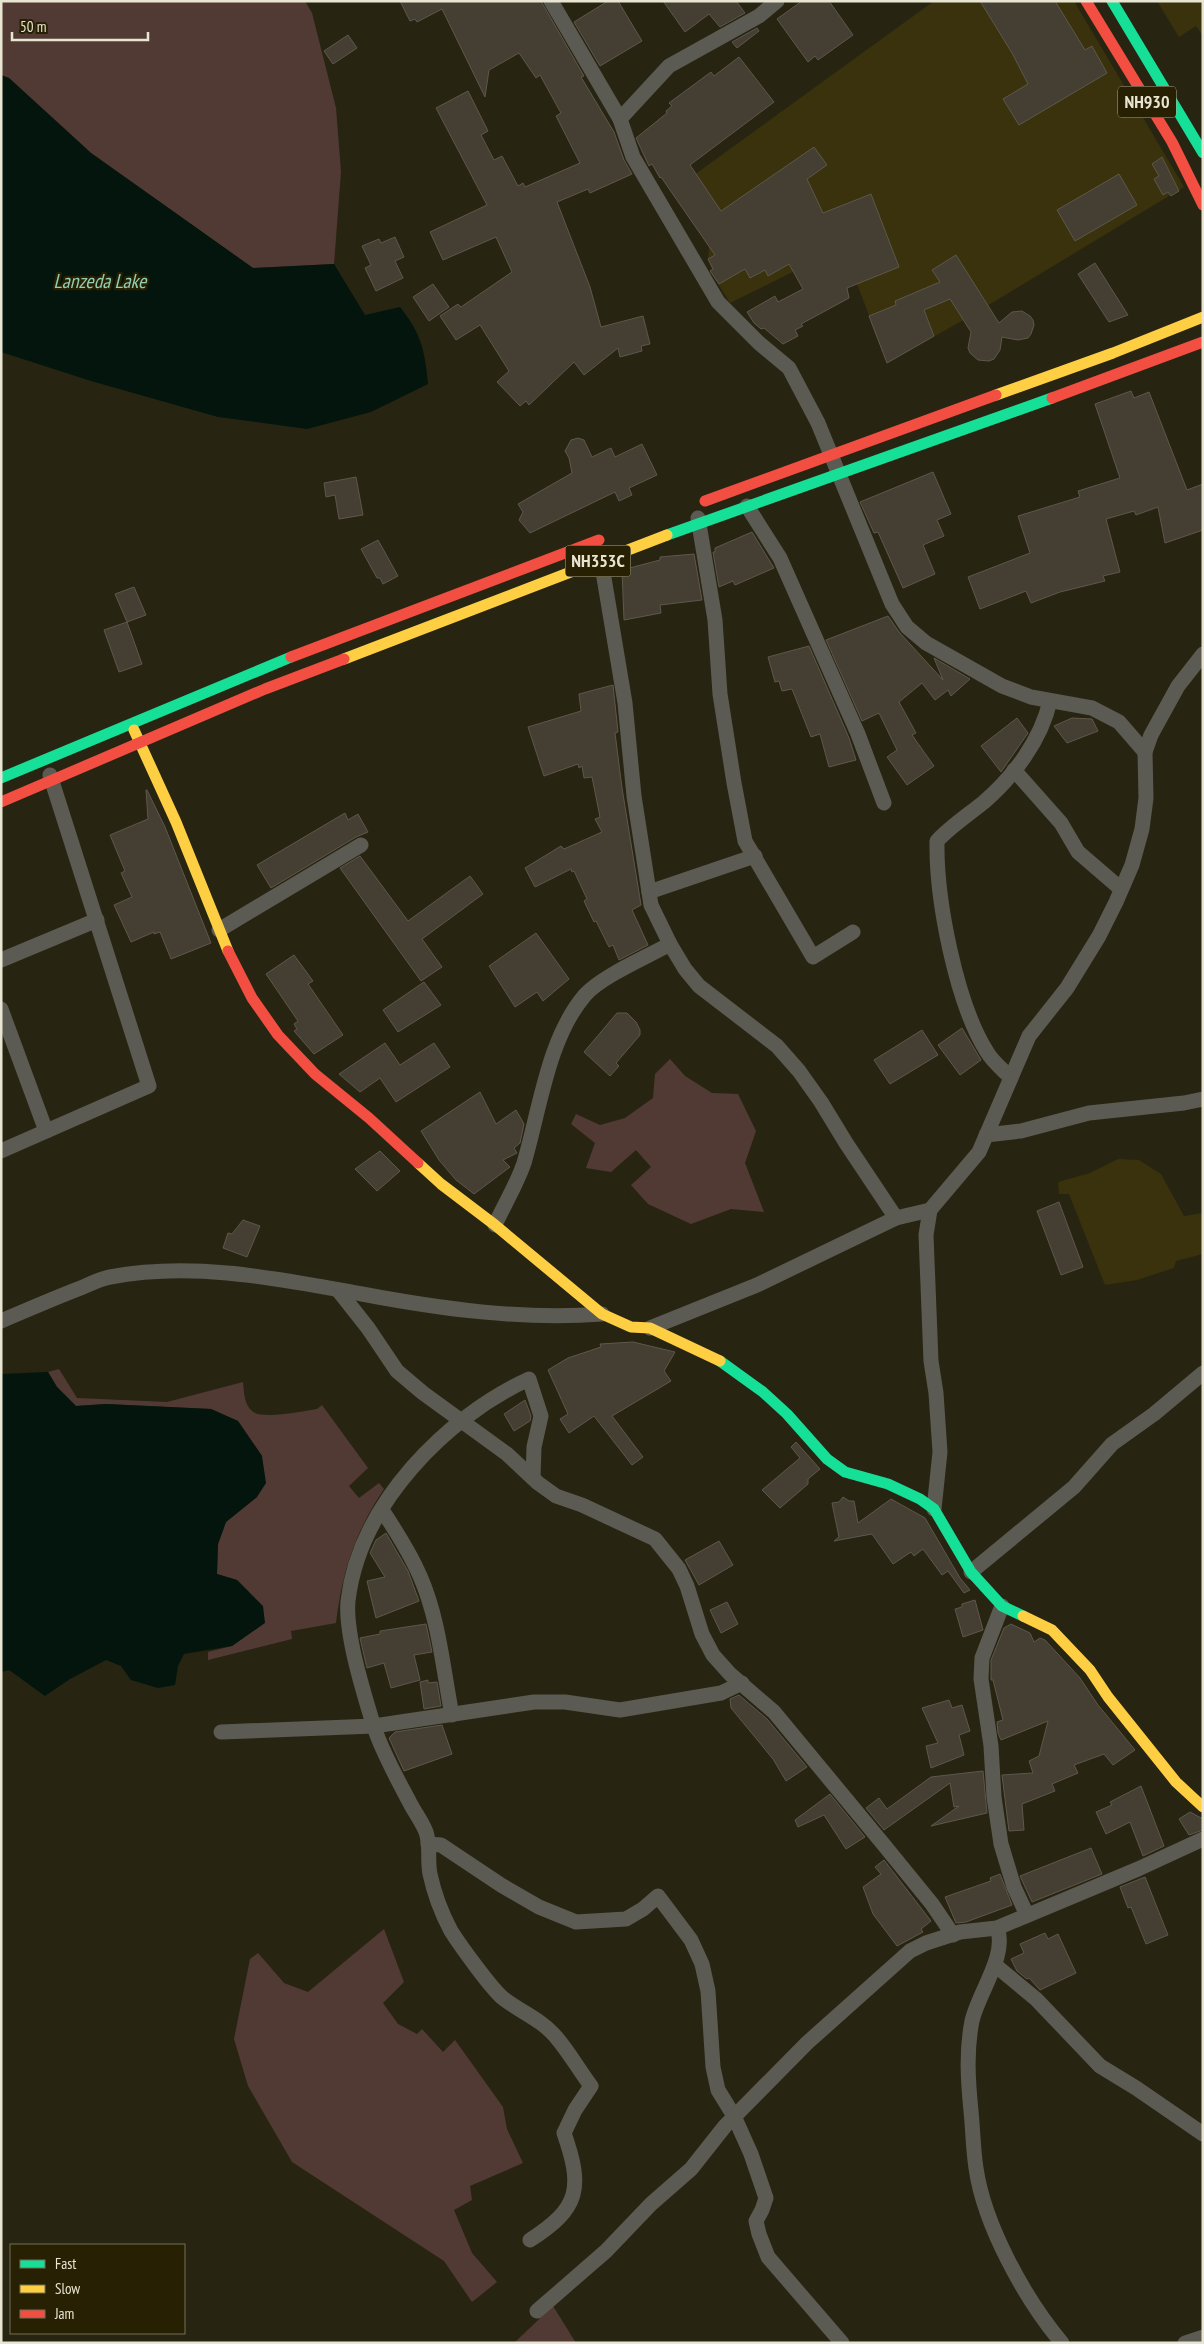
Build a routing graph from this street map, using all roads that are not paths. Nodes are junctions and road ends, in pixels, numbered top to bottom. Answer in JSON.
{"nodes":[{"id":1,"x":551,"y":1,"type":"edge"},
{"id":2,"x":777,"y":1,"type":"edge"},
{"id":3,"x":1086,"y":1,"type":"edge"},
{"id":4,"x":1112,"y":1,"type":"edge"},
{"id":5,"x":620,"y":119,"type":"junction"},
{"id":6,"x":1203,"y":153,"type":"edge"},
{"id":7,"x":1203,"y":205,"type":"edge"},
{"id":8,"x":1203,"y":317,"type":"edge"},
{"id":9,"x":1203,"y":342,"type":"edge"},
{"id":10,"x":830,"y":454,"type":"junction"},
{"id":11,"x":839,"y":473,"type":"junction"},
{"id":12,"x":696,"y":504,"type":"joint"},
{"id":13,"x":747,"y":506,"type":"junction"},
{"id":14,"x":699,"y":522,"type":"junction"},
{"id":15,"x":614,"y":534,"type":"dead end"},
{"id":16,"x":600,"y":560,"type":"junction"},
{"id":17,"x":1203,"y":654,"type":"edge"},
{"id":18,"x":1050,"y":701,"type":"junction"},
{"id":19,"x":131,"y":723,"type":"junction"},
{"id":20,"x":139,"y":743,"type":"junction"},
{"id":21,"x":1145,"y":752,"type":"junction"},
{"id":22,"x":43,"y":760,"type":"junction"},
{"id":23,"x":1014,"y":770,"type":"junction"},
{"id":24,"x":1,"y":778,"type":"edge"},
{"id":25,"x":52,"y":780,"type":"junction"},
{"id":26,"x":1,"y":802,"type":"edge"},
{"id":27,"x":884,"y":803,"type":"dead end"},
{"id":28,"x":361,"y":846,"type":"dead end"},
{"id":29,"x":755,"y":856,"type":"junction"},
{"id":30,"x":1122,"y":889,"type":"junction"},
{"id":31,"x":649,"y":892,"type":"junction"},
{"id":32,"x":98,"y":920,"type":"junction"},
{"id":33,"x":219,"y":930,"type":"junction"},
{"id":34,"x":853,"y":932,"type":"dead end"},
{"id":35,"x":670,"y":944,"type":"junction"},
{"id":36,"x":1,"y":960,"type":"edge"},
{"id":37,"x":1,"y":1009,"type":"edge"},
{"id":38,"x":8,"y":1048,"type":"edge"},
{"id":39,"x":1011,"y":1078,"type":"junction"},
{"id":40,"x":1203,"y":1099,"type":"edge"},
{"id":41,"x":46,"y":1131,"type":"junction"},
{"id":42,"x":986,"y":1134,"type":"junction"},
{"id":43,"x":1,"y":1150,"type":"edge"},
{"id":44,"x":930,"y":1210,"type":"junction"},
{"id":45,"x":896,"y":1218,"type":"junction"},
{"id":46,"x":495,"y":1225,"type":"junction"},
{"id":47,"x":338,"y":1290,"type":"junction"},
{"id":48,"x":602,"y":1314,"type":"junction"},
{"id":49,"x":1,"y":1321,"type":"edge"},
{"id":50,"x":650,"y":1328,"type":"junction"},
{"id":51,"x":1203,"y":1373,"type":"edge"},
{"id":52,"x":460,"y":1420,"type":"junction"},
{"id":53,"x":533,"y":1478,"type":"junction"},
{"id":54,"x":934,"y":1509,"type":"junction"},
{"id":55,"x":382,"y":1510,"type":"junction"},
{"id":56,"x":971,"y":1572,"type":"junction"},
{"id":57,"x":1002,"y":1606,"type":"junction"},
{"id":58,"x":742,"y":1684,"type":"junction"},
{"id":59,"x":452,"y":1715,"type":"junction"},
{"id":60,"x":374,"y":1726,"type":"junction"},
{"id":61,"x":221,"y":1732,"type":"dead end"},
{"id":62,"x":1203,"y":1807,"type":"edge"},
{"id":63,"x":1203,"y":1839,"type":"edge"},
{"id":64,"x":428,"y":1844,"type":"junction"},
{"id":65,"x":1026,"y":1915,"type":"junction"},
{"id":66,"x":997,"y":1928,"type":"junction"},
{"id":67,"x":953,"y":1935,"type":"junction"},
{"id":68,"x":994,"y":1965,"type":"junction"},
{"id":69,"x":734,"y":2116,"type":"junction"},
{"id":70,"x":1203,"y":2134,"type":"edge"},
{"id":71,"x":530,"y":2240,"type":"dead end"},
{"id":72,"x":537,"y":2311,"type":"dead end"},
{"id":73,"x":1203,"y":2337,"type":"edge"},
{"id":74,"x":839,"y":2342,"type":"edge"},
{"id":75,"x":1062,"y":2343,"type":"edge"},
{"id":76,"x":1185,"y":2343,"type":"edge"}],
"edges":[{"from":1,"to":5,"type":"street"},
{"from":2,"to":5,"type":"street"},
{"from":3,"to":7,"type":"main road","number":"NH930"},
{"from":4,"to":6,"type":"main road","number":"NH930"},
{"from":5,"to":10,"type":"street"},
{"from":8,"to":10,"type":"main road"},
{"from":9,"to":11,"type":"main road","number":"NH353C"},
{"from":10,"to":11,"type":"street"},
{"from":10,"to":12,"type":"main road"},
{"from":11,"to":13,"type":"main road","number":"NH353C"},
{"from":11,"to":18,"type":"street"},
{"from":12,"to":14,"type":"street"},
{"from":13,"to":14,"type":"main road","number":"NH353C"},
{"from":13,"to":27,"type":"street"},
{"from":14,"to":16,"type":"main road","number":"NH353C"},
{"from":14,"to":29,"type":"street"},
{"from":15,"to":19,"type":"main road","number":"NH353C"},
{"from":16,"to":20,"type":"main road","number":"NH353C"},
{"from":16,"to":31,"type":"street"},
{"from":17,"to":21,"type":"street"},
{"from":18,"to":21,"type":"street"},
{"from":18,"to":23,"type":"street"},
{"from":19,"to":20,"type":"main road"},
{"from":19,"to":22,"type":"main road","number":"NH353C"},
{"from":20,"to":25,"type":"main road","number":"NH353C"},
{"from":20,"to":33,"type":"main road"},
{"from":21,"to":30,"type":"street"},
{"from":22,"to":24,"type":"main road","number":"NH353C"},
{"from":22,"to":25,"type":"street"},
{"from":23,"to":30,"type":"street"},
{"from":23,"to":39,"type":"street"},
{"from":25,"to":26,"type":"main road","number":"NH353C"},
{"from":25,"to":32,"type":"street"},
{"from":28,"to":33,"type":"street"},
{"from":29,"to":31,"type":"street"},
{"from":29,"to":34,"type":"street"},
{"from":30,"to":39,"type":"street"},
{"from":31,"to":35,"type":"street"},
{"from":32,"to":36,"type":"street"},
{"from":32,"to":41,"type":"street"},
{"from":33,"to":46,"type":"main road"},
{"from":35,"to":45,"type":"street"},
{"from":35,"to":46,"type":"street"},
{"from":37,"to":38,"type":"street"},
{"from":38,"to":41,"type":"street"},
{"from":39,"to":42,"type":"street"},
{"from":40,"to":42,"type":"street"},
{"from":41,"to":43,"type":"street"},
{"from":42,"to":44,"type":"street"},
{"from":44,"to":45,"type":"street"},
{"from":44,"to":54,"type":"street"},
{"from":45,"to":50,"type":"street"},
{"from":46,"to":48,"type":"main road"},
{"from":47,"to":48,"type":"street"},
{"from":47,"to":49,"type":"street"},
{"from":47,"to":52,"type":"street"},
{"from":48,"to":50,"type":"main road"},
{"from":50,"to":54,"type":"main road"},
{"from":51,"to":56,"type":"street"},
{"from":52,"to":53,"type":"street"},
{"from":52,"to":53,"type":"street"},
{"from":52,"to":55,"type":"street"},
{"from":53,"to":58,"type":"street"},
{"from":54,"to":56,"type":"main road"},
{"from":55,"to":59,"type":"street"},
{"from":55,"to":60,"type":"street"},
{"from":56,"to":57,"type":"main road"},
{"from":57,"to":62,"type":"main road"},
{"from":57,"to":65,"type":"street"},
{"from":58,"to":59,"type":"street"},
{"from":58,"to":67,"type":"street"},
{"from":59,"to":60,"type":"street"},
{"from":60,"to":61,"type":"street"},
{"from":60,"to":64,"type":"street"},
{"from":63,"to":65,"type":"street"},
{"from":64,"to":69,"type":"street"},
{"from":64,"to":71,"type":"street"},
{"from":65,"to":66,"type":"street"},
{"from":66,"to":67,"type":"street"},
{"from":66,"to":68,"type":"street"},
{"from":67,"to":69,"type":"street"},
{"from":68,"to":70,"type":"street"},
{"from":68,"to":75,"type":"street"},
{"from":69,"to":72,"type":"street"},
{"from":69,"to":74,"type":"street"},
{"from":73,"to":76,"type":"street"}]}
